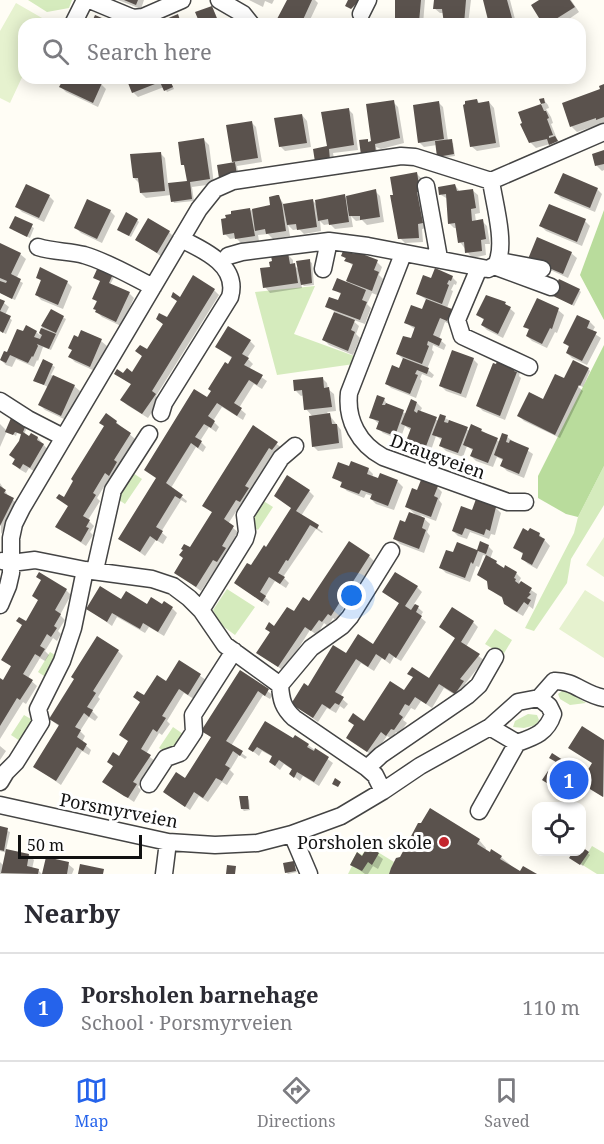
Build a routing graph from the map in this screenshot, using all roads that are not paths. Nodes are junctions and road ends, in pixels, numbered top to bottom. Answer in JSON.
{"nodes":[{"id":1,"x":85,"y":0,"type":"edge"},
{"id":2,"x":90,"y":0,"type":"edge"},
{"id":3,"x":182,"y":0,"type":"edge"},
{"id":4,"x":219,"y":0,"type":"edge"},
{"id":5,"x":76,"y":18,"type":"edge"},
{"id":6,"x":246,"y":18,"type":"edge"},
{"id":7,"x":604,"y":132,"type":"edge"},
{"id":8,"x":491,"y":181,"type":"junction"},
{"id":9,"x":426,"y":186,"type":"dead end"},
{"id":10,"x":181,"y":239,"type":"junction"},
{"id":11,"x":329,"y":242,"type":"junction"},
{"id":12,"x":38,"y":247,"type":"dead end"},
{"id":13,"x":403,"y":254,"type":"junction"},
{"id":14,"x":228,"y":256,"type":"dead end"},
{"id":15,"x":439,"y":258,"type":"junction"},
{"id":16,"x":490,"y":265,"type":"junction"},
{"id":17,"x":323,"y":269,"type":"dead end"},
{"id":18,"x":542,"y":269,"type":"dead end"},
{"id":19,"x":153,"y":287,"type":"junction"},
{"id":20,"x":551,"y":287,"type":"dead end"},
{"id":21,"x":529,"y":367,"type":"dead end"},
{"id":22,"x":0,"y":401,"type":"edge"},
{"id":23,"x":161,"y":413,"type":"dead end"},
{"id":24,"x":148,"y":434,"type":"dead end"},
{"id":25,"x":63,"y":437,"type":"junction"},
{"id":26,"x":295,"y":446,"type":"dead end"},
{"id":27,"x":525,"y":502,"type":"dead end"},
{"id":28,"x":391,"y":551,"type":"dead end"},
{"id":29,"x":6,"y":562,"type":"edge"},
{"id":30,"x":90,"y":570,"type":"junction"},
{"id":31,"x":0,"y":605,"type":"edge"},
{"id":32,"x":201,"y":610,"type":"junction"},
{"id":33,"x":234,"y":651,"type":"junction"},
{"id":34,"x":495,"y":657,"type":"dead end"},
{"id":35,"x":280,"y":685,"type":"junction"},
{"id":36,"x":539,"y":698,"type":"junction"},
{"id":37,"x":604,"y":698,"type":"edge"},
{"id":38,"x":490,"y":727,"type":"junction"},
{"id":39,"x":517,"y":743,"type":"junction"},
{"id":40,"x":367,"y":768,"type":"junction"},
{"id":41,"x":0,"y":782,"type":"edge"},
{"id":42,"x":149,"y":784,"type":"dead end"},
{"id":43,"x":384,"y":791,"type":"junction"},
{"id":44,"x":0,"y":806,"type":"edge"},
{"id":45,"x":479,"y":811,"type":"dead end"},
{"id":46,"x":292,"y":834,"type":"junction"},
{"id":47,"x":168,"y":842,"type":"junction"},
{"id":48,"x":164,"y":874,"type":"edge"},
{"id":49,"x":309,"y":874,"type":"edge"}],
"edges":[{"from":1,"to":5,"type":"street"},
{"from":2,"to":3,"type":"street"},
{"from":4,"to":6,"type":"street"},
{"from":7,"to":8,"type":"street"},
{"from":8,"to":10,"type":"street"},
{"from":8,"to":16,"type":"street"},
{"from":9,"to":15,"type":"street"},
{"from":10,"to":19,"type":"street"},
{"from":10,"to":23,"type":"street"},
{"from":11,"to":13,"type":"street"},
{"from":11,"to":14,"type":"street"},
{"from":11,"to":17,"type":"street"},
{"from":12,"to":19,"type":"street"},
{"from":13,"to":15,"type":"street"},
{"from":13,"to":27,"type":"street","name":"Draugveien"},
{"from":15,"to":16,"type":"street"},
{"from":16,"to":18,"type":"street"},
{"from":16,"to":20,"type":"street"},
{"from":16,"to":21,"type":"street"},
{"from":19,"to":25,"type":"street"},
{"from":22,"to":25,"type":"street"},
{"from":24,"to":30,"type":"street"},
{"from":25,"to":29,"type":"street"},
{"from":26,"to":32,"type":"street"},
{"from":28,"to":35,"type":"street"},
{"from":29,"to":30,"type":"street"},
{"from":29,"to":31,"type":"street"},
{"from":30,"to":32,"type":"street"},
{"from":30,"to":41,"type":"street"},
{"from":32,"to":33,"type":"street"},
{"from":33,"to":35,"type":"street"},
{"from":33,"to":42,"type":"street"},
{"from":34,"to":40,"type":"street"},
{"from":35,"to":40,"type":"street"},
{"from":36,"to":37,"type":"street","name":"Porsmyrveien"},
{"from":36,"to":38,"type":"street","name":"Porsmyrveien"},
{"from":36,"to":39,"type":"street"},
{"from":38,"to":39,"type":"street"},
{"from":38,"to":43,"type":"street","name":"Porsmyrveien"},
{"from":39,"to":45,"type":"street"},
{"from":40,"to":43,"type":"street"},
{"from":43,"to":46,"type":"street","name":"Porsmyrveien"},
{"from":44,"to":47,"type":"street","name":"Porsmyrveien"},
{"from":46,"to":47,"type":"street","name":"Porsmyrveien"},
{"from":46,"to":49,"type":"street"},
{"from":47,"to":48,"type":"street"}]}
